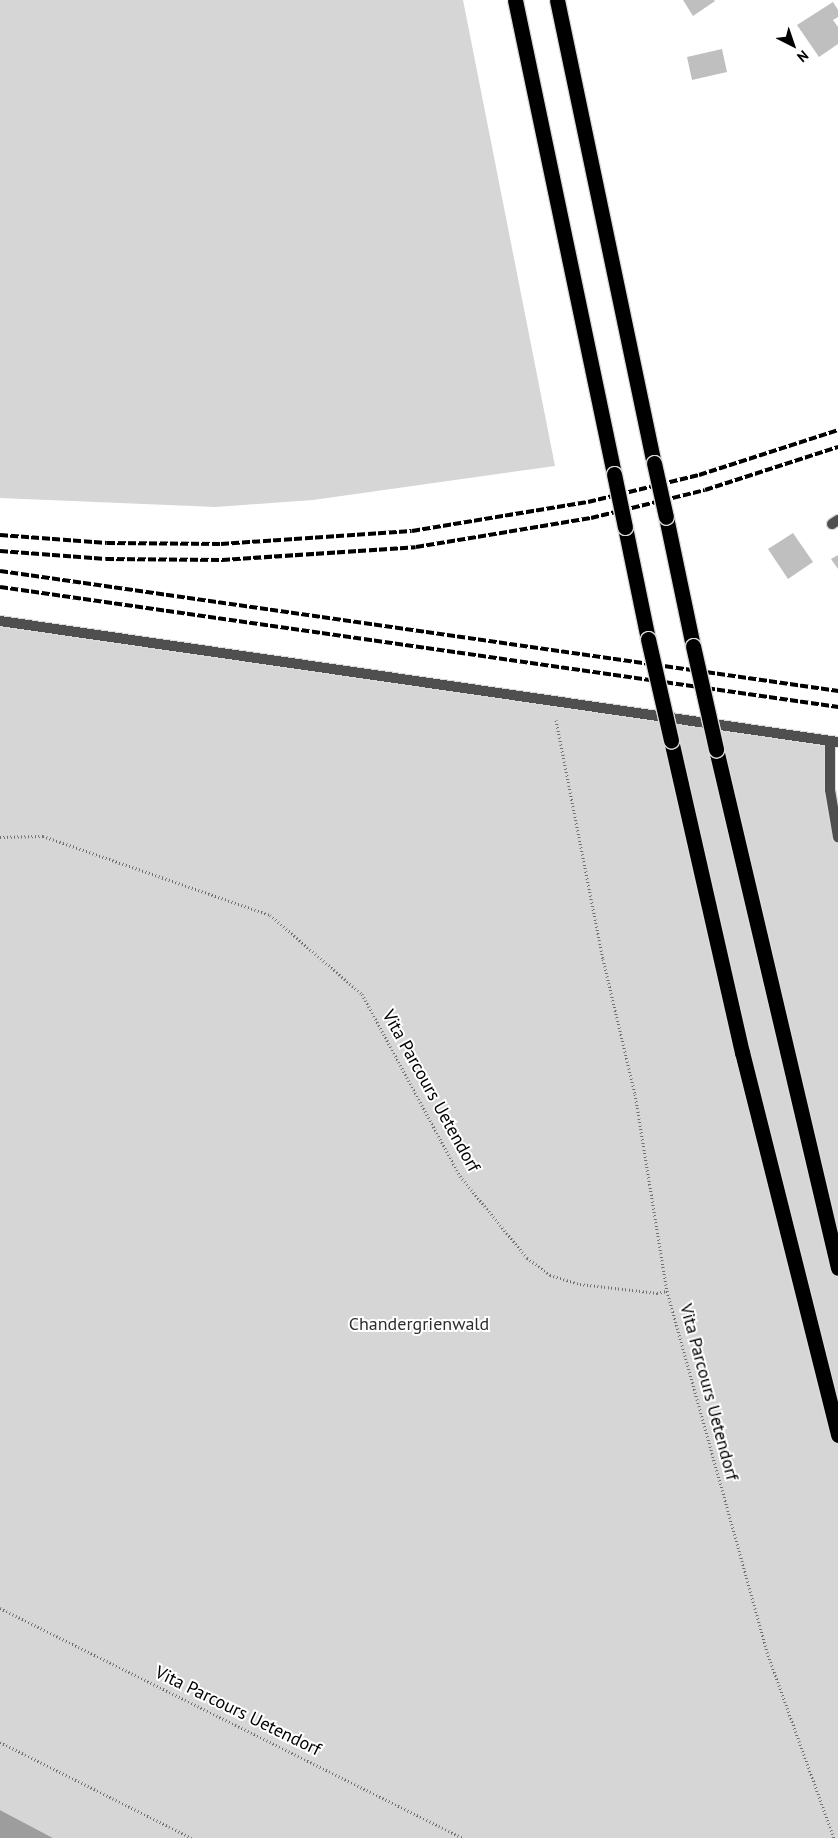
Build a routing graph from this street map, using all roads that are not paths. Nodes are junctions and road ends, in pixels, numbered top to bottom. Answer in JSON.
{"nodes":[{"id":1,"x":515,"y":0,"type":"edge"},
{"id":2,"x":557,"y":0,"type":"edge"},
{"id":3,"x":0,"y":620,"type":"edge"},
{"id":4,"x":834,"y":741,"type":"edge"},
{"id":5,"x":838,"y":837,"type":"edge"},
{"id":6,"x":838,"y":1268,"type":"edge"},
{"id":7,"x":838,"y":1435,"type":"edge"}],
"edges":[{"from":1,"to":7,"type":"highway","bridge":true},
{"from":2,"to":6,"type":"highway","bridge":true},
{"from":3,"to":4,"type":"lane"},
{"from":4,"to":5,"type":"lane"}]}
